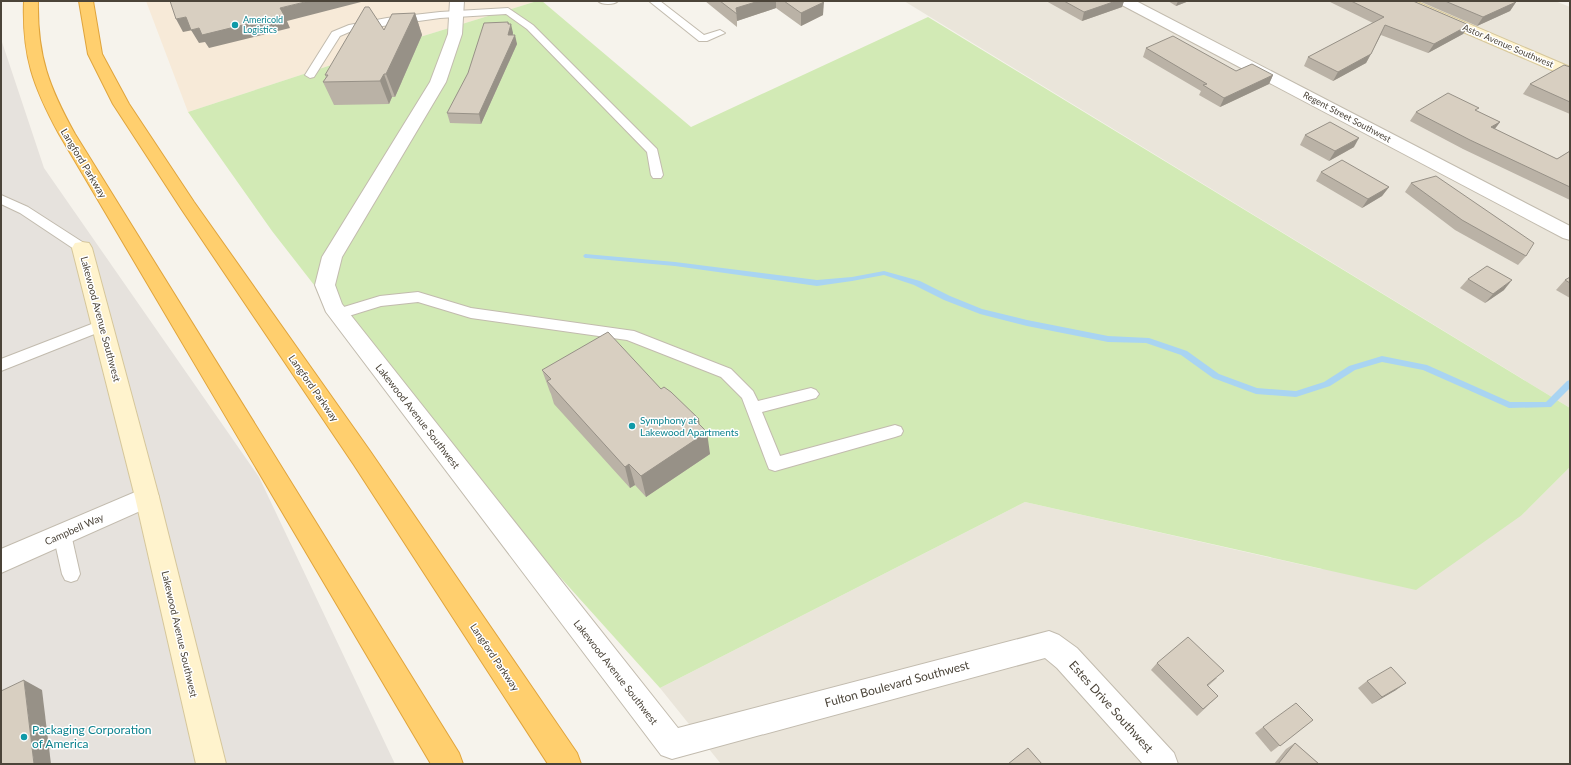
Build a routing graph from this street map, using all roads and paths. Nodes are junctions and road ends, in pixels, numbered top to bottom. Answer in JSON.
{"nodes":[{"id":1,"x":31,"y":1,"type":"edge"},
{"id":2,"x":86,"y":1,"type":"edge"},
{"id":3,"x":603,"y":1,"type":"edge"},
{"id":4,"x":613,"y":1,"type":"edge"},
{"id":5,"x":654,"y":1,"type":"edge"},
{"id":6,"x":1125,"y":1,"type":"edge"},
{"id":7,"x":1403,"y":1,"type":"edge"},
{"id":8,"x":457,"y":7,"type":"edge"},
{"id":9,"x":720,"y":33,"type":"dead end"},
{"id":10,"x":1570,"y":73,"type":"edge"},
{"id":11,"x":310,"y":75,"type":"dead end"},
{"id":12,"x":657,"y":175,"type":"dead end"},
{"id":13,"x":1,"y":199,"type":"edge"},
{"id":14,"x":1570,"y":234,"type":"edge"},
{"id":15,"x":82,"y":248,"type":"joint"},
{"id":16,"x":339,"y":314,"type":"junction"},
{"id":17,"x":102,"y":325,"type":"junction"},
{"id":18,"x":1,"y":365,"type":"edge"},
{"id":19,"x":811,"y":394,"type":"dead end"},
{"id":20,"x":753,"y":408,"type":"junction"},
{"id":21,"x":895,"y":431,"type":"dead end"},
{"id":22,"x":147,"y":497,"type":"junction"},
{"id":23,"x":62,"y":534,"type":"junction"},
{"id":24,"x":1,"y":561,"type":"edge"},
{"id":25,"x":71,"y":574,"type":"dead end"},
{"id":26,"x":1059,"y":651,"type":"joint"},
{"id":27,"x":734,"y":728,"type":"joint"},
{"id":28,"x":211,"y":764,"type":"edge"},
{"id":29,"x":448,"y":764,"type":"edge"},
{"id":30,"x":566,"y":764,"type":"edge"},
{"id":31,"x":1163,"y":764,"type":"edge"}],
"edges":[{"from":1,"to":29,"type":"highway","name":"Langford Parkway"},
{"from":2,"to":30,"type":"highway","name":"Langford Parkway"},
{"from":3,"to":4,"type":"lane"},
{"from":5,"to":9,"type":"lane"},
{"from":6,"to":14,"type":"street","name":"Regent Street Southwest"},
{"from":7,"to":10,"type":"street","name":"Astor Avenue Southwest"},
{"from":8,"to":11,"type":"lane"},
{"from":8,"to":12,"type":"lane"},
{"from":8,"to":16,"type":"street","name":"Lakewood Avenue Southwest"},
{"from":13,"to":15,"type":"lane"},
{"from":15,"to":17,"type":"street","name":"Lakewood Avenue Southwest"},
{"from":16,"to":20,"type":"lane"},
{"from":16,"to":27,"type":"street","name":"Lakewood Avenue Southwest"},
{"from":17,"to":18,"type":"lane"},
{"from":17,"to":22,"type":"street","name":"Lakewood Avenue Southwest"},
{"from":19,"to":20,"type":"lane"},
{"from":20,"to":21,"type":"lane"},
{"from":22,"to":23,"type":"street","name":"Campbell Way"},
{"from":22,"to":28,"type":"street","name":"Lakewood Avenue Southwest"},
{"from":23,"to":24,"type":"street","name":"Campbell Way"},
{"from":23,"to":25,"type":"lane"},
{"from":26,"to":27,"type":"street","name":"Fulton Boulevard Southwest"},
{"from":26,"to":31,"type":"street","name":"Estes Drive Southwest"}]}
